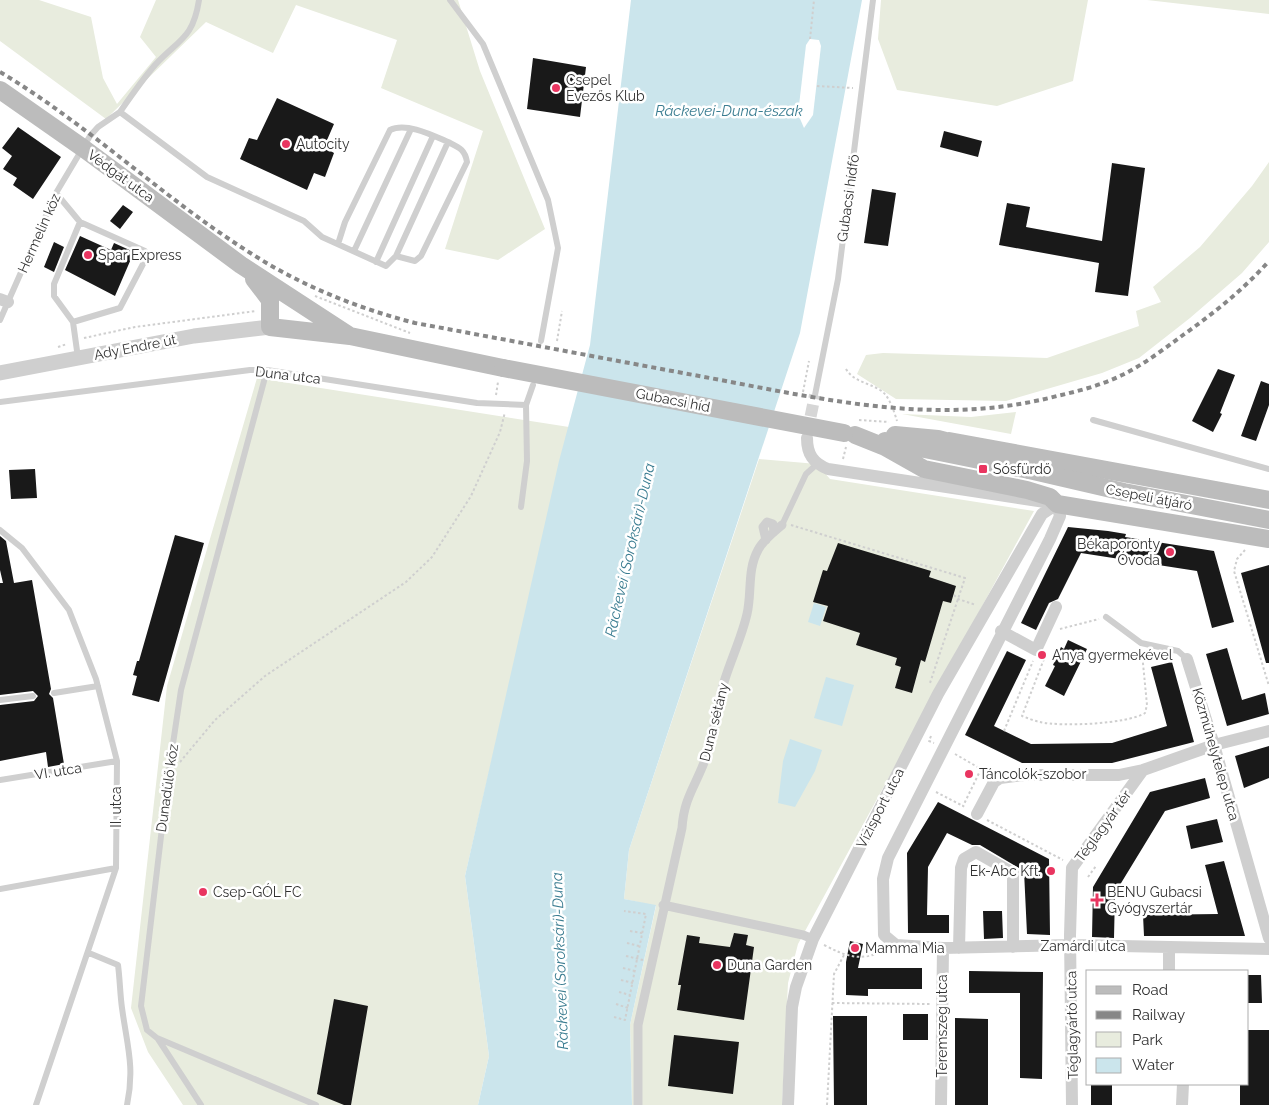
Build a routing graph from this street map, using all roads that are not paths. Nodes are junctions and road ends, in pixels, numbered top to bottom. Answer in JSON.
{"nodes":[{"id":1,"x":199,"y":0,"type":"edge"},
{"id":2,"x":450,"y":0,"type":"edge"},
{"id":3,"x":873,"y":0,"type":"edge"},
{"id":4,"x":0,"y":90,"type":"edge"},
{"id":5,"x":120,"y":112,"type":"junction"},
{"id":6,"x":411,"y":129,"type":"junction"},
{"id":7,"x":433,"y":136,"type":"junction"},
{"id":8,"x":448,"y":142,"type":"junction"},
{"id":9,"x":83,"y":148,"type":"junction"},
{"id":10,"x":56,"y":192,"type":"junction"},
{"id":11,"x":80,"y":222,"type":"junction"},
{"id":12,"x":338,"y":244,"type":"junction"},
{"id":13,"x":354,"y":252,"type":"junction"},
{"id":14,"x":396,"y":256,"type":"junction"},
{"id":15,"x":376,"y":262,"type":"junction"},
{"id":16,"x":241,"y":265,"type":"junction"},
{"id":17,"x":4,"y":301,"type":"edge"},
{"id":18,"x":0,"y":320,"type":"edge"},
{"id":19,"x":73,"y":322,"type":"junction"},
{"id":20,"x":270,"y":327,"type":"junction"},
{"id":21,"x":350,"y":336,"type":"junction"},
{"id":22,"x":541,"y":341,"type":"dead end"},
{"id":23,"x":78,"y":358,"type":"junction"},
{"id":24,"x":267,"y":370,"type":"junction"},
{"id":25,"x":0,"y":373,"type":"edge"},
{"id":26,"x":501,"y":373,"type":"joint"},
{"id":27,"x":533,"y":385,"type":"dead end"},
{"id":28,"x":815,"y":394,"type":"tunnel mouth"},
{"id":29,"x":0,"y":402,"type":"edge"},
{"id":30,"x":526,"y":405,"type":"junction"},
{"id":31,"x":1093,"y":420,"type":"dead end"},
{"id":32,"x":806,"y":438,"type":"tunnel mouth"},
{"id":33,"x":848,"y":438,"type":"junction"},
{"id":34,"x":949,"y":441,"type":"junction"},
{"id":35,"x":818,"y":464,"type":"junction"},
{"id":36,"x":1269,"y":469,"type":"edge"},
{"id":37,"x":1030,"y":470,"type":"junction"},
{"id":38,"x":1269,"y":500,"type":"edge"},
{"id":39,"x":1057,"y":504,"type":"junction"},
{"id":40,"x":521,"y":507,"type":"dead end"},
{"id":41,"x":1269,"y":520,"type":"edge"},
{"id":42,"x":783,"y":524,"type":"joint"},
{"id":43,"x":0,"y":530,"type":"edge"},
{"id":44,"x":1033,"y":530,"type":"junction"},
{"id":45,"x":1050,"y":539,"type":"junction"},
{"id":46,"x":1269,"y":539,"type":"edge"},
{"id":47,"x":1056,"y":607,"type":"dead end"},
{"id":48,"x":1106,"y":618,"type":"road end"},
{"id":49,"x":1002,"y":631,"type":"junction"},
{"id":50,"x":1188,"y":659,"type":"joint"},
{"id":51,"x":98,"y":686,"type":"junction"},
{"id":52,"x":54,"y":693,"type":"dead end"},
{"id":53,"x":33,"y":696,"type":"dead end"},
{"id":54,"x":0,"y":700,"type":"edge"},
{"id":55,"x":1269,"y":731,"type":"edge"},
{"id":56,"x":1214,"y":745,"type":"junction"},
{"id":57,"x":116,"y":761,"type":"junction"},
{"id":58,"x":1143,"y":770,"type":"junction"},
{"id":59,"x":0,"y":780,"type":"edge"},
{"id":60,"x":977,"y":814,"type":"dead end"},
{"id":61,"x":116,"y":868,"type":"junction"},
{"id":62,"x":0,"y":889,"type":"edge"},
{"id":63,"x":663,"y":905,"type":"junction"},
{"id":64,"x":1269,"y":938,"type":"edge"},
{"id":65,"x":813,"y":939,"type":"junction"},
{"id":66,"x":896,"y":945,"type":"joint"},
{"id":67,"x":1071,"y":945,"type":"junction"},
{"id":68,"x":1014,"y":947,"type":"junction"},
{"id":69,"x":1169,"y":947,"type":"junction"},
{"id":70,"x":942,"y":948,"type":"junction"},
{"id":71,"x":959,"y":948,"type":"junction"},
{"id":72,"x":1269,"y":949,"type":"edge"},
{"id":73,"x":89,"y":953,"type":"junction"},
{"id":74,"x":1170,"y":970,"type":"edge"},
{"id":75,"x":157,"y":1038,"type":"junction"},
{"id":76,"x":1183,"y":1085,"type":"edge"},
{"id":77,"x":298,"y":1098,"type":"junction"},
{"id":78,"x":36,"y":1105,"type":"edge"},
{"id":79,"x":127,"y":1105,"type":"edge"},
{"id":80,"x":201,"y":1105,"type":"edge"},
{"id":81,"x":303,"y":1105,"type":"edge"},
{"id":82,"x":316,"y":1105,"type":"edge"},
{"id":83,"x":638,"y":1105,"type":"edge"},
{"id":84,"x":788,"y":1105,"type":"edge"},
{"id":85,"x":941,"y":1105,"type":"edge"},
{"id":86,"x":1072,"y":1105,"type":"edge"},
{"id":87,"x":1182,"y":1105,"type":"edge"}],
"edges":[{"from":1,"to":5,"type":"lane"},
{"from":2,"to":22,"type":"lane"},
{"from":3,"to":28,"type":"lane","name":"Gubacsi hídfő"},
{"from":4,"to":9,"type":"main road","name":"Védgát utca"},
{"from":5,"to":9,"type":"lane","name":"Hermelin köz"},
{"from":5,"to":12,"type":"lane"},
{"from":6,"to":7,"type":"lane"},
{"from":6,"to":12,"type":"lane"},
{"from":6,"to":13,"type":"lane"},
{"from":7,"to":8,"type":"lane"},
{"from":7,"to":15,"type":"lane"},
{"from":8,"to":14,"type":"lane"},
{"from":8,"to":14,"type":"lane"},
{"from":9,"to":10,"type":"lane","name":"Hermelin köz"},
{"from":9,"to":16,"type":"main road","name":"Védgát utca"},
{"from":10,"to":11,"type":"lane"},
{"from":10,"to":17,"type":"lane","name":"Hermelin köz"},
{"from":11,"to":19,"type":"lane"},
{"from":11,"to":19,"type":"lane"},
{"from":12,"to":13,"type":"lane"},
{"from":13,"to":15,"type":"lane"},
{"from":14,"to":15,"type":"lane"},
{"from":16,"to":20,"type":"main road","name":"Védgát utca"},
{"from":16,"to":21,"type":"main road","name":"Védgát utca"},
{"from":17,"to":18,"type":"lane","name":"Hermelin köz"},
{"from":19,"to":23,"type":"lane"},
{"from":20,"to":21,"type":"main road","name":"Védgát utca"},
{"from":20,"to":23,"type":"street","name":"Ady Endre út"},
{"from":21,"to":26,"type":"main road","name":"Védgát utca"},
{"from":23,"to":25,"type":"street","name":"Ady Endre út"},
{"from":24,"to":29,"type":"lane","name":"Duna utca"},
{"from":24,"to":30,"type":"lane","name":"Duna utca"},
{"from":24,"to":75,"type":"lane","name":"Dunadűlő köz"},
{"from":26,"to":33,"type":"main road","name":"Gubacsi híd","bridge":true},
{"from":27,"to":30,"type":"lane"},
{"from":30,"to":40,"type":"lane"},
{"from":31,"to":36,"type":"lane"},
{"from":32,"to":35,"type":"street"},
{"from":33,"to":34,"type":"main road","name":"Csepeli átjáró"},
{"from":33,"to":37,"type":"main road","name":"Csepeli átjáró"},
{"from":33,"to":39,"type":"main road"},
{"from":34,"to":37,"type":"main road","name":"Csepeli átjáró"},
{"from":34,"to":38,"type":"main road"},
{"from":35,"to":39,"type":"street"},
{"from":35,"to":42,"type":"lane"},
{"from":37,"to":41,"type":"main road","name":"Csepeli átjáró","bridge":true},
{"from":39,"to":44,"type":"street","name":"Vízisport utca"},
{"from":39,"to":45,"type":"street","name":"Vízisport utca"},
{"from":39,"to":46,"type":"main road"},
{"from":42,"to":63,"type":"street","name":"Duna sétány"},
{"from":43,"to":51,"type":"lane","name":"II. utca"},
{"from":44,"to":45,"type":"street"},
{"from":44,"to":65,"type":"street","name":"Vízisport utca"},
{"from":45,"to":49,"type":"street","name":"Vízisport utca"},
{"from":47,"to":49,"type":"street"},
{"from":48,"to":50,"type":"lane","name":"Közműhelytelep utca"},
{"from":49,"to":66,"type":"street","name":"Vízisport utca"},
{"from":50,"to":56,"type":"street","name":"Közműhelytelep utca"},
{"from":51,"to":52,"type":"lane"},
{"from":51,"to":57,"type":"lane","name":"II. utca"},
{"from":53,"to":54,"type":"lane"},
{"from":55,"to":56,"type":"street"},
{"from":56,"to":58,"type":"street","name":"Téglagyár tér"},
{"from":56,"to":64,"type":"street","name":"Közműhelytelep utca"},
{"from":57,"to":59,"type":"lane","name":"VI. utca"},
{"from":57,"to":61,"type":"lane","name":"II. utca"},
{"from":58,"to":60,"type":"street","name":"Téglagyár tér"},
{"from":58,"to":67,"type":"street","name":"Téglagyár tér"},
{"from":61,"to":62,"type":"lane"},
{"from":61,"to":73,"type":"lane","name":"II. utca"},
{"from":63,"to":65,"type":"street"},
{"from":63,"to":83,"type":"street","name":"Duna sétány"},
{"from":65,"to":84,"type":"street","name":"Vízisport utca"},
{"from":66,"to":70,"type":"street","name":"Zamárdi utca"},
{"from":67,"to":68,"type":"street","name":"Zamárdi utca"},
{"from":67,"to":69,"type":"street","name":"Zamárdi utca"},
{"from":67,"to":86,"type":"street","name":"Téglagyártó utca"},
{"from":68,"to":71,"type":"street","name":"Zamárdi utca"},
{"from":68,"to":71,"type":"street"},
{"from":69,"to":72,"type":"street","name":"Zamárdi utca"},
{"from":69,"to":74,"type":"street"},
{"from":70,"to":71,"type":"street","name":"Zamárdi utca"},
{"from":70,"to":85,"type":"street","name":"Teremszeg utca"},
{"from":73,"to":78,"type":"lane","name":"II. utca"},
{"from":73,"to":79,"type":"lane"},
{"from":75,"to":77,"type":"lane"},
{"from":75,"to":80,"type":"lane","name":"Dunadűlő köz"},
{"from":76,"to":87,"type":"street"},
{"from":77,"to":81,"type":"lane"},
{"from":77,"to":82,"type":"lane"}]}
